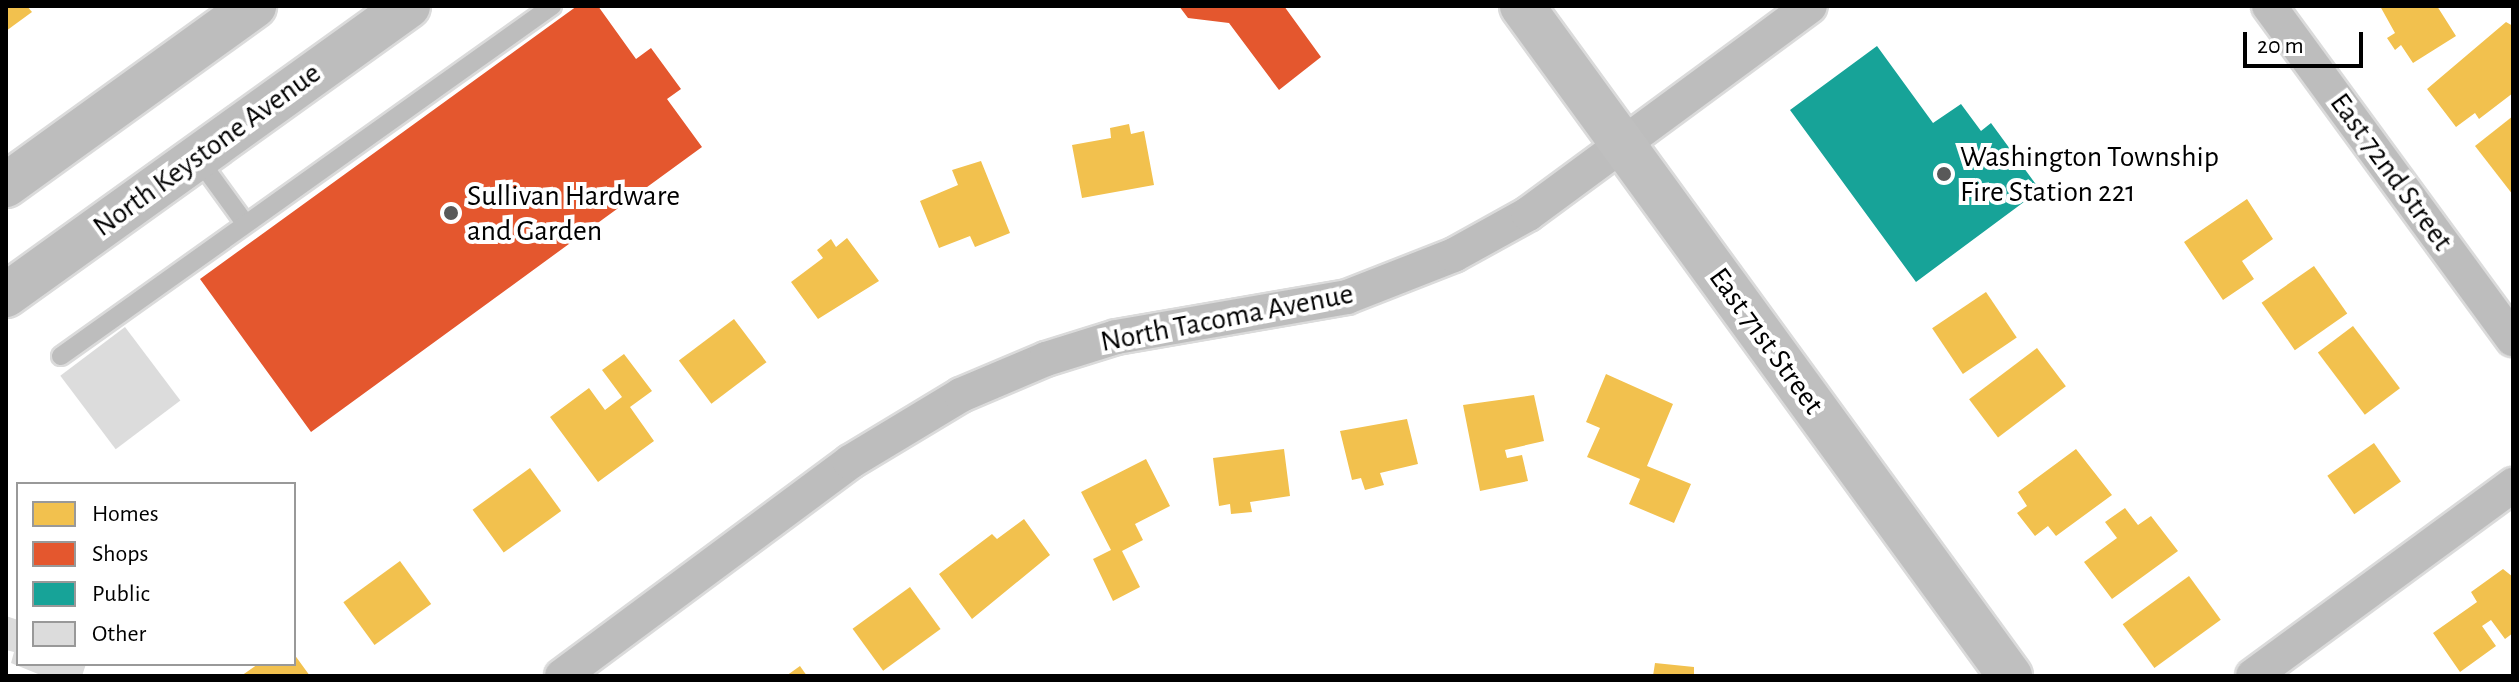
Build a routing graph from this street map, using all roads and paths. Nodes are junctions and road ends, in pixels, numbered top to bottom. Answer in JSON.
{"nodes":[{"id":1,"x":254,"y":6,"type":"edge"},
{"id":2,"x":408,"y":6,"type":"edge"},
{"id":3,"x":552,"y":6,"type":"edge"},
{"id":4,"x":1522,"y":6,"type":"edge"},
{"id":5,"x":1810,"y":6,"type":"edge"},
{"id":6,"x":2269,"y":6,"type":"edge"},
{"id":7,"x":1625,"y":143,"type":"junction"},
{"id":8,"x":197,"y":157,"type":"junction"},
{"id":9,"x":6,"y":185,"type":"edge"},
{"id":10,"x":245,"y":223,"type":"junction"},
{"id":11,"x":6,"y":295,"type":"edge"},
{"id":12,"x":2513,"y":339,"type":"edge"},
{"id":13,"x":61,"y":356,"type":"dead end"},
{"id":14,"x":2513,"y":485,"type":"edge"},
{"id":15,"x":562,"y":676,"type":"edge"},
{"id":16,"x":2010,"y":676,"type":"edge"},
{"id":17,"x":2253,"y":676,"type":"edge"}],
"edges":[{"from":1,"to":9,"type":"main road"},
{"from":2,"to":8,"type":"main road","name":"North Keystone Avenue"},
{"from":3,"to":10,"type":"lane"},
{"from":4,"to":7,"type":"main road","name":"East 71st Street"},
{"from":5,"to":7,"type":"street","name":"North Tacoma Avenue"},
{"from":6,"to":12,"type":"street","name":"East 72nd Street"},
{"from":7,"to":15,"type":"street","name":"North Tacoma Avenue"},
{"from":7,"to":16,"type":"main road","name":"East 71st Street"},
{"from":8,"to":10,"type":"lane"},
{"from":8,"to":11,"type":"main road","name":"North Keystone Avenue"},
{"from":10,"to":13,"type":"lane"},
{"from":14,"to":17,"type":"street"}]}
